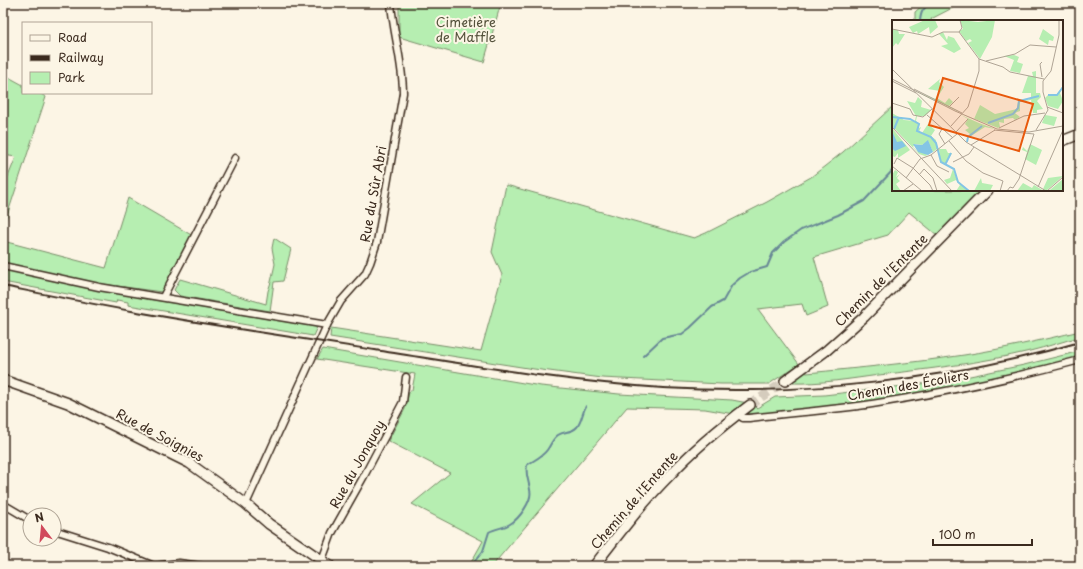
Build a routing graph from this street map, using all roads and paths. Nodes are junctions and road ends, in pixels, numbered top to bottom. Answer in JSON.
{"nodes":[{"id":1,"x":391,"y":3,"type":"edge"},
{"id":2,"x":1080,"y":134,"type":"edge"},
{"id":3,"x":1063,"y":141,"type":"edge"},
{"id":4,"x":235,"y":158,"type":"dead end"},
{"id":5,"x":987,"y":191,"type":"edge"},
{"id":6,"x":3,"y":266,"type":"edge"},
{"id":7,"x":163,"y":297,"type":"junction"},
{"id":8,"x":327,"y":325,"type":"junction"},
{"id":9,"x":1080,"y":360,"type":"edge"},
{"id":10,"x":406,"y":377,"type":"dead end"},
{"id":11,"x":3,"y":380,"type":"edge"},
{"id":12,"x":785,"y":381,"type":"tunnel mouth"},
{"id":13,"x":750,"y":405,"type":"tunnel mouth"},
{"id":14,"x":737,"y":414,"type":"junction"},
{"id":15,"x":3,"y":504,"type":"edge"},
{"id":16,"x":246,"y":504,"type":"junction"},
{"id":17,"x":22,"y":515,"type":"edge"},
{"id":18,"x":62,"y":533,"type":"edge"},
{"id":19,"x":326,"y":563,"type":"edge"},
{"id":20,"x":154,"y":566,"type":"edge"},
{"id":21,"x":201,"y":566,"type":"edge"},
{"id":22,"x":594,"y":566,"type":"edge"}],
"edges":[{"from":1,"to":8,"type":"street","name":"Rue du Sûr Abri"},
{"from":2,"to":3,"type":"street"},
{"from":4,"to":7,"type":"street"},
{"from":5,"to":12,"type":"street","name":"Chemin de l'Entente"},
{"from":6,"to":7,"type":"street"},
{"from":7,"to":8,"type":"street"},
{"from":8,"to":16,"type":"street","name":"Rue du Sûr Abri"},
{"from":9,"to":14,"type":"street","name":"Chemin des Écoliers"},
{"from":10,"to":19,"type":"street","name":"Rue du Jonquoy"},
{"from":11,"to":16,"type":"street","name":"Rue de Soignies"},
{"from":13,"to":14,"type":"street","name":"Chemin de l'Entente"},
{"from":14,"to":22,"type":"street","name":"Chemin de l'Entente"},
{"from":15,"to":17,"type":"street"},
{"from":16,"to":19,"type":"street","name":"Rue de Soignies"},
{"from":18,"to":20,"type":"street"},
{"from":20,"to":21,"type":"street"}]}
